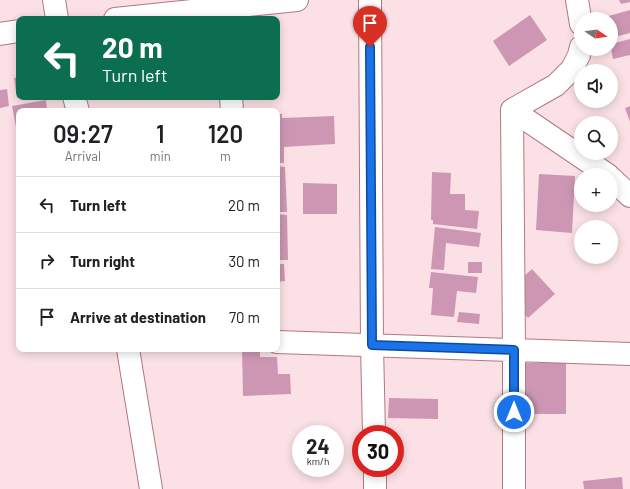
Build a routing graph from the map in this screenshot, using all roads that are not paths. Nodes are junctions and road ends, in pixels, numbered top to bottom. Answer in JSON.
{"nodes":[{"id":1,"x":54,"y":0,"type":"edge"},
{"id":2,"x":297,"y":0,"type":"edge"},
{"id":3,"x":370,"y":0,"type":"edge"},
{"id":4,"x":577,"y":0,"type":"edge"},
{"id":5,"x":579,"y":12,"type":"edge"},
{"id":6,"x":57,"y":16,"type":"edge"},
{"id":7,"x":144,"y":16,"type":"edge"},
{"id":8,"x":16,"y":31,"type":"edge"},
{"id":9,"x":0,"y":34,"type":"edge"},
{"id":10,"x":579,"y":56,"type":"edge"},
{"id":11,"x":512,"y":110,"type":"junction"},
{"id":12,"x":598,"y":168,"type":"edge"},
{"id":13,"x":618,"y":185,"type":"edge"},
{"id":14,"x":630,"y":196,"type":"edge"},
{"id":15,"x":280,"y":342,"type":"edge"},
{"id":16,"x":372,"y":345,"type":"junction"},
{"id":17,"x":514,"y":350,"type":"junction"},
{"id":18,"x":128,"y":352,"type":"edge"},
{"id":19,"x":630,"y":354,"type":"edge"},
{"id":20,"x":374,"y":425,"type":"edge"},
{"id":21,"x":375,"y":477,"type":"edge"},
{"id":22,"x":151,"y":489,"type":"edge"},
{"id":23,"x":375,"y":489,"type":"edge"},
{"id":24,"x":514,"y":489,"type":"edge"}],
"edges":[{"from":1,"to":6,"type":"street"},
{"from":2,"to":7,"type":"street"},
{"from":3,"to":16,"type":"street"},
{"from":4,"to":5,"type":"street"},
{"from":8,"to":9,"type":"street"},
{"from":10,"to":11,"type":"street"},
{"from":11,"to":12,"type":"street"},
{"from":11,"to":17,"type":"street"},
{"from":13,"to":14,"type":"street"},
{"from":15,"to":16,"type":"street"},
{"from":16,"to":17,"type":"street"},
{"from":16,"to":20,"type":"street"},
{"from":17,"to":19,"type":"street"},
{"from":17,"to":24,"type":"street"},
{"from":18,"to":22,"type":"street"},
{"from":21,"to":23,"type":"street"}]}
